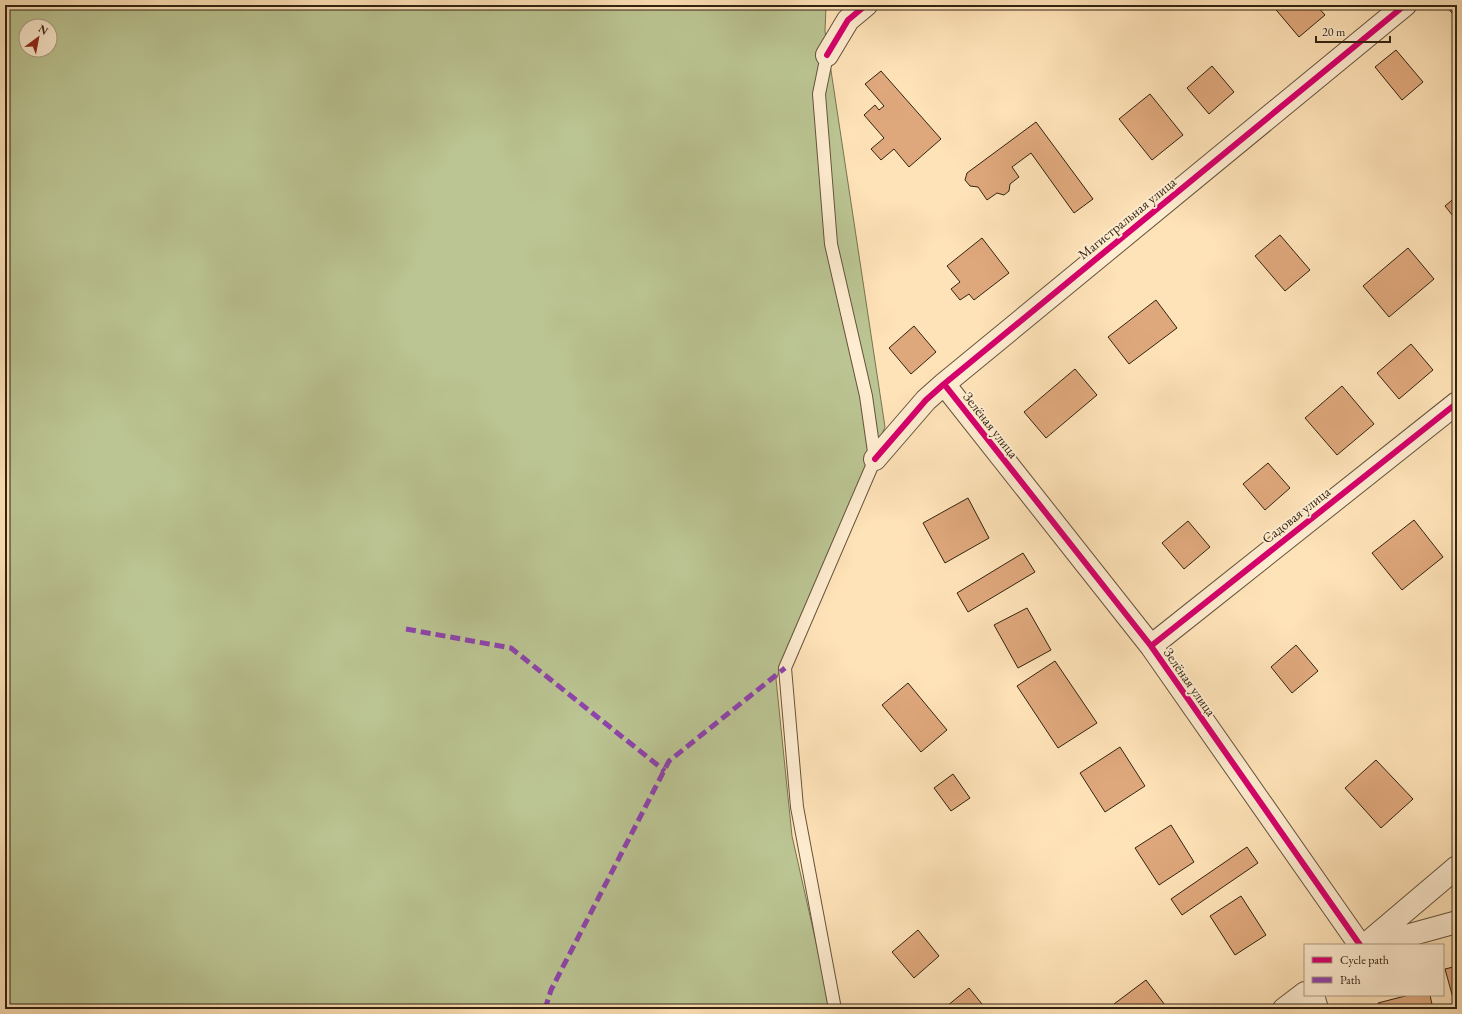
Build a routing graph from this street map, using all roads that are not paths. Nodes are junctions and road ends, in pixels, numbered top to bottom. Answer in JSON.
{"nodes":[{"id":1,"x":866,"y":5,"type":"edge"},
{"id":2,"x":1405,"y":5,"type":"edge"},
{"id":3,"x":827,"y":55,"type":"joint"},
{"id":4,"x":944,"y":384,"type":"junction"},
{"id":5,"x":1457,"y":403,"type":"edge"},
{"id":6,"x":875,"y":459,"type":"junction"},
{"id":7,"x":1151,"y":646,"type":"junction"},
{"id":8,"x":1457,"y":867,"type":"edge"},
{"id":9,"x":1457,"y":922,"type":"edge"},
{"id":10,"x":1359,"y":944,"type":"edge"},
{"id":11,"x":1366,"y":944,"type":"edge"},
{"id":12,"x":1377,"y":944,"type":"edge"},
{"id":13,"x":1304,"y":994,"type":"edge"},
{"id":14,"x":1313,"y":996,"type":"edge"},
{"id":15,"x":835,"y":1009,"type":"edge"},
{"id":16,"x":1284,"y":1009,"type":"edge"},
{"id":17,"x":1317,"y":1009,"type":"edge"}],
"edges":[{"from":1,"to":3,"type":"street"},
{"from":2,"to":4,"type":"street","name":"Магистральная улица"},
{"from":3,"to":6,"type":"lane"},
{"from":4,"to":6,"type":"street","name":"Магистральная улица"},
{"from":4,"to":7,"type":"street","name":"Зелёная улица"},
{"from":5,"to":7,"type":"street","name":"Садовая улица"},
{"from":6,"to":15,"type":"lane"},
{"from":7,"to":10,"type":"street","name":"Зелёная улица"},
{"from":8,"to":11,"type":"street"},
{"from":9,"to":12,"type":"street"},
{"from":13,"to":16,"type":"street"},
{"from":14,"to":17,"type":"street"}]}
